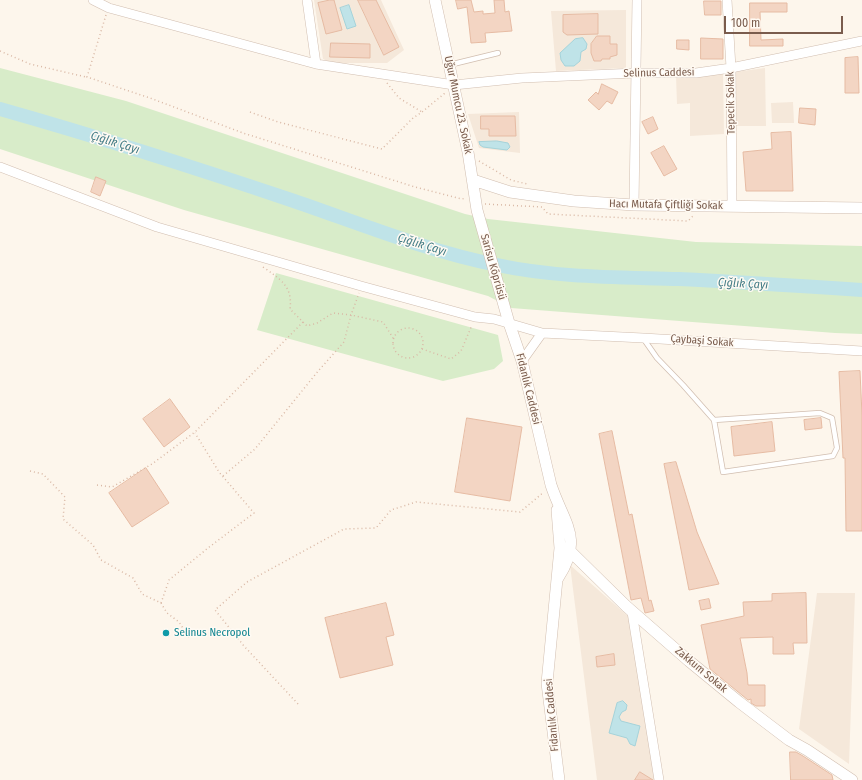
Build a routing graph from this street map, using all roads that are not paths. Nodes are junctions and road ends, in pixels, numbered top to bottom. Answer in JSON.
{"nodes":[{"id":1,"x":93,"y":0,"type":"edge"},
{"id":2,"x":307,"y":0,"type":"edge"},
{"id":3,"x":435,"y":0,"type":"edge"},
{"id":4,"x":637,"y":0,"type":"edge"},
{"id":5,"x":727,"y":0,"type":"edge"},
{"id":6,"x":862,"y":41,"type":"edge"},
{"id":7,"x":498,"y":53,"type":"dead end"},
{"id":8,"x":316,"y":64,"type":"junction"},
{"id":9,"x":449,"y":65,"type":"junction"},
{"id":10,"x":731,"y":68,"type":"junction"},
{"id":11,"x":636,"y":73,"type":"junction"},
{"id":12,"x":454,"y":85,"type":"junction"},
{"id":13,"x":0,"y":167,"type":"edge"},
{"id":14,"x":473,"y":180,"type":"junction"},
{"id":15,"x":634,"y":205,"type":"junction"},
{"id":16,"x":732,"y":206,"type":"junction"},
{"id":17,"x":862,"y":208,"type":"edge"},
{"id":18,"x":477,"y":210,"type":"joint"},
{"id":19,"x":509,"y":323,"type":"junction"},
{"id":20,"x":542,"y":333,"type":"junction"},
{"id":21,"x":643,"y":338,"type":"junction"},
{"id":22,"x":862,"y":351,"type":"edge"},
{"id":23,"x":522,"y":361,"type":"junction"},
{"id":24,"x":714,"y":420,"type":"junction"},
{"id":25,"x":566,"y":550,"type":"junction"},
{"id":26,"x":632,"y":612,"type":"junction"},
{"id":27,"x":559,"y":780,"type":"edge"},
{"id":28,"x":659,"y":780,"type":"edge"},
{"id":29,"x":852,"y":780,"type":"edge"}],
"edges":[{"from":1,"to":8,"type":"street","name":"Selinus Caddesi"},
{"from":2,"to":8,"type":"street"},
{"from":3,"to":9,"type":"street","name":"Uğur Mumcu 23. Sokak"},
{"from":4,"to":11,"type":"street"},
{"from":5,"to":10,"type":"street","name":"Tepecik Sokak"},
{"from":6,"to":10,"type":"street","name":"Selinus Caddesi"},
{"from":7,"to":9,"type":"lane"},
{"from":8,"to":12,"type":"street","name":"Selinus Caddesi"},
{"from":9,"to":12,"type":"street","name":"Uğur Mumcu 23. Sokak"},
{"from":10,"to":11,"type":"street","name":"Selinus Caddesi"},
{"from":10,"to":16,"type":"street","name":"Tepecik Sokak"},
{"from":11,"to":12,"type":"street","name":"Selinus Caddesi"},
{"from":11,"to":15,"type":"street"},
{"from":12,"to":14,"type":"street","name":"Uğur Mumcu 23. Sokak"},
{"from":13,"to":19,"type":"street","name":"Çaybaşi Sokak"},
{"from":14,"to":15,"type":"street","name":"Hacı Mutafa Çiftliği Sokak"},
{"from":14,"to":18,"type":"street","name":"Uğur Mumcu 23. Sokak"},
{"from":15,"to":16,"type":"street","name":"Hacı Mutafa Çiftliği Sokak"},
{"from":16,"to":17,"type":"street","name":"Hacı Mutafa Çiftliği Sokak"},
{"from":18,"to":19,"type":"street","name":"Sarisu Kōprüsü"},
{"from":19,"to":20,"type":"street","name":"Çaybaşi Sokak"},
{"from":19,"to":23,"type":"street","name":"Fidanlık Caddesi"},
{"from":20,"to":21,"type":"street","name":"Çaybaşi Sokak"},
{"from":20,"to":23,"type":"street"},
{"from":21,"to":22,"type":"street","name":"Çaybaşi Sokak"},
{"from":21,"to":24,"type":"lane"},
{"from":23,"to":25,"type":"street","name":"Fidanlık Caddesi"},
{"from":24,"to":24,"type":"lane"},
{"from":25,"to":26,"type":"street","name":"Zakkum Sokak"},
{"from":25,"to":27,"type":"street","name":"Fidanlık Caddesi"},
{"from":26,"to":28,"type":"street"},
{"from":26,"to":29,"type":"street","name":"Zakkum Sokak"}]}
